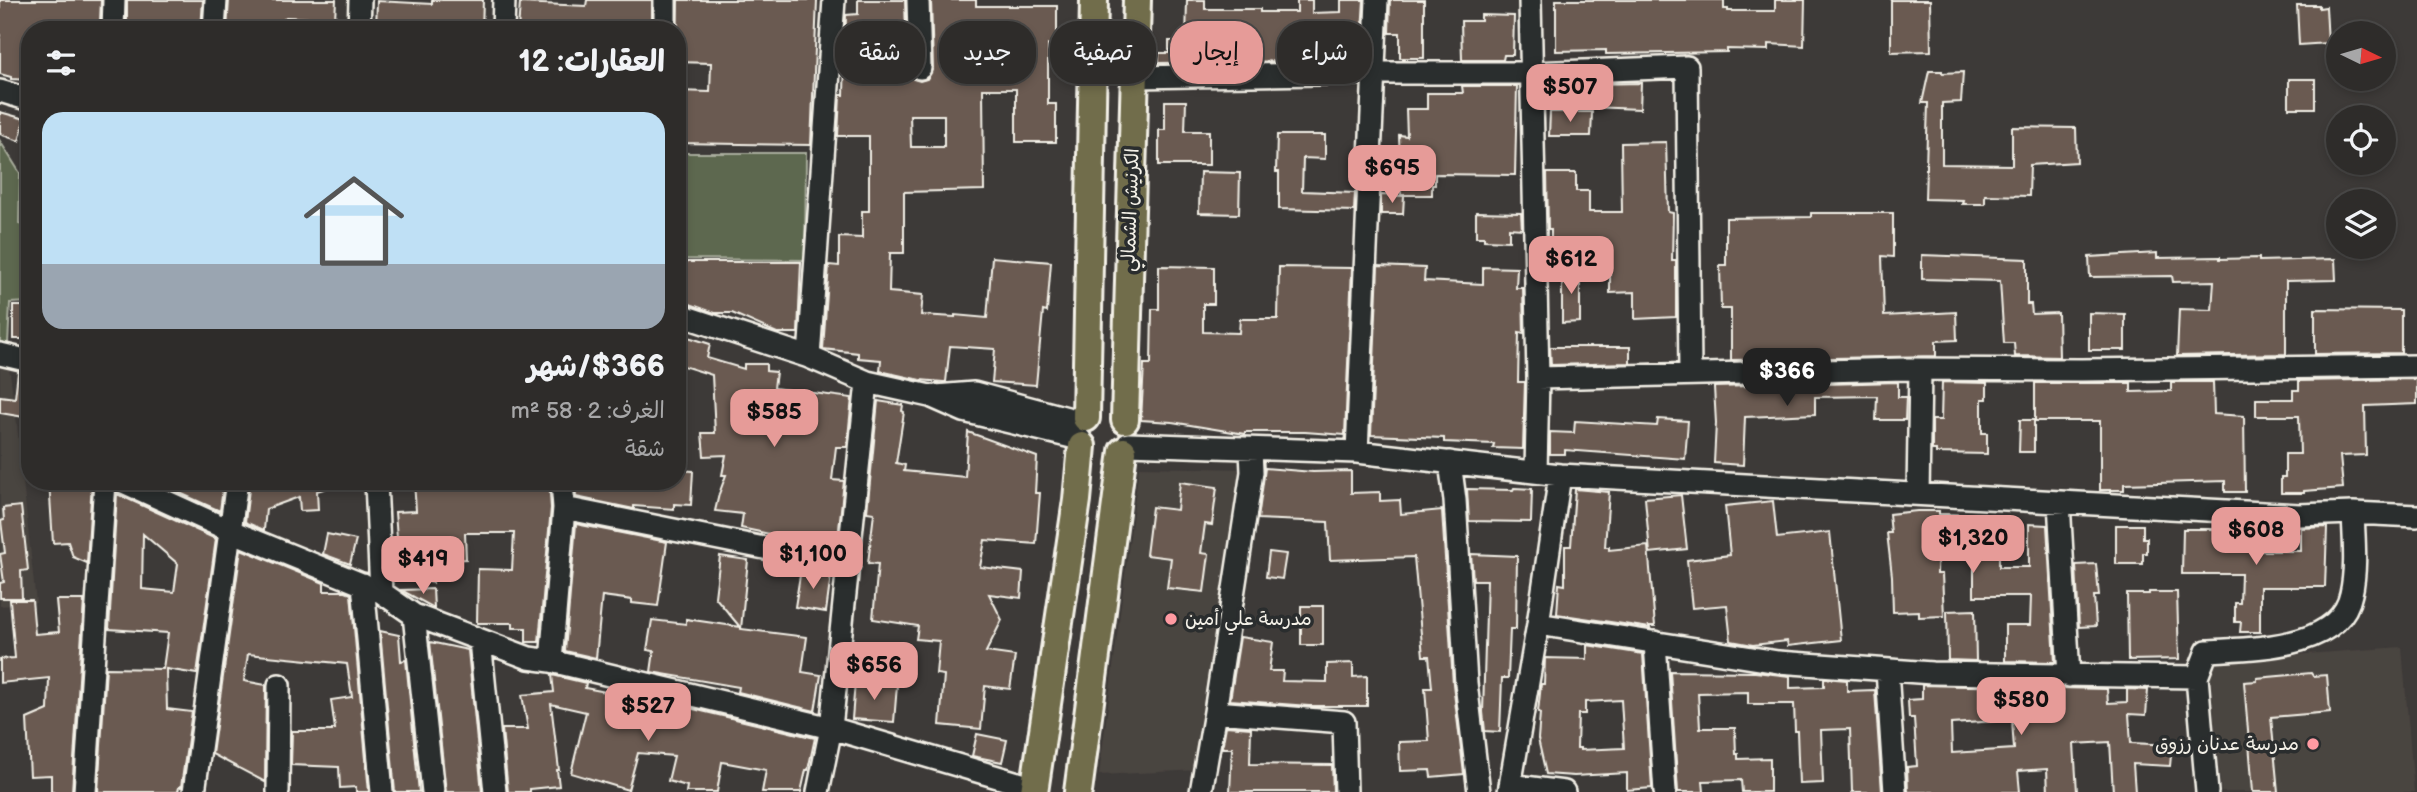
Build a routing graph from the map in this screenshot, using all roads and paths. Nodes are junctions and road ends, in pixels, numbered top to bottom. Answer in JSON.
{"nodes":[{"id":1,"x":114,"y":0,"type":"edge"},
{"id":2,"x":216,"y":0,"type":"edge"},
{"id":3,"x":360,"y":0,"type":"edge"},
{"id":4,"x":504,"y":0,"type":"edge"},
{"id":5,"x":665,"y":0,"type":"edge"},
{"id":6,"x":834,"y":0,"type":"edge"},
{"id":7,"x":918,"y":0,"type":"edge"},
{"id":8,"x":1094,"y":0,"type":"edge"},
{"id":9,"x":1138,"y":0,"type":"edge"},
{"id":10,"x":1377,"y":0,"type":"edge"},
{"id":11,"x":1530,"y":0,"type":"edge"},
{"id":12,"x":113,"y":21,"type":"edge"},
{"id":13,"x":215,"y":21,"type":"edge"},
{"id":14,"x":359,"y":21,"type":"edge"},
{"id":15,"x":503,"y":21,"type":"edge"},
{"id":16,"x":665,"y":21,"type":"edge"},
{"id":17,"x":919,"y":21,"type":"edge"},
{"id":18,"x":1137,"y":21,"type":"edge"},
{"id":19,"x":1375,"y":73,"type":"junction"},
{"id":20,"x":1532,"y":73,"type":"junction"},
{"id":21,"x":1156,"y":77,"type":"edge"},
{"id":22,"x":1135,"y":84,"type":"edge"},
{"id":23,"x":0,"y":90,"type":"edge"},
{"id":24,"x":21,"y":97,"type":"edge"},
{"id":25,"x":686,"y":317,"type":"edge"},
{"id":26,"x":0,"y":354,"type":"edge"},
{"id":27,"x":809,"y":357,"type":"junction"},
{"id":28,"x":21,"y":359,"type":"edge"},
{"id":29,"x":2417,"y":366,"type":"edge"},
{"id":30,"x":1920,"y":370,"type":"junction"},
{"id":31,"x":1690,"y":373,"type":"junction"},
{"id":32,"x":1538,"y":378,"type":"junction"},
{"id":33,"x":867,"y":382,"type":"junction"},
{"id":34,"x":1082,"y":431,"type":"junction"},
{"id":35,"x":1125,"y":438,"type":"junction"},
{"id":36,"x":1251,"y":450,"type":"junction"},
{"id":37,"x":1357,"y":452,"type":"junction"},
{"id":38,"x":1450,"y":462,"type":"junction"},
{"id":39,"x":1536,"y":471,"type":"junction"},
{"id":40,"x":1560,"y":475,"type":"junction"},
{"id":41,"x":104,"y":490,"type":"edge"},
{"id":42,"x":141,"y":490,"type":"edge"},
{"id":43,"x":236,"y":490,"type":"edge"},
{"id":44,"x":376,"y":490,"type":"edge"},
{"id":45,"x":563,"y":490,"type":"edge"},
{"id":46,"x":1918,"y":494,"type":"junction"},
{"id":47,"x":2059,"y":502,"type":"junction"},
{"id":48,"x":564,"y":508,"type":"junction"},
{"id":49,"x":2353,"y":513,"type":"junction"},
{"id":50,"x":2417,"y":516,"type":"edge"},
{"id":51,"x":231,"y":531,"type":"junction"},
{"id":52,"x":849,"y":565,"type":"junction"},
{"id":53,"x":372,"y":588,"type":"junction"},
{"id":54,"x":414,"y":615,"type":"junction"},
{"id":55,"x":1538,"y":624,"type":"junction"},
{"id":56,"x":480,"y":640,"type":"junction"},
{"id":57,"x":1654,"y":642,"type":"junction"},
{"id":58,"x":551,"y":661,"type":"junction"},
{"id":59,"x":1888,"y":670,"type":"junction"},
{"id":60,"x":2069,"y":676,"type":"junction"},
{"id":61,"x":2197,"y":677,"type":"junction"},
{"id":62,"x":278,"y":685,"type":"dead end"},
{"id":63,"x":1215,"y":712,"type":"junction"},
{"id":64,"x":831,"y":728,"type":"junction"},
{"id":65,"x":1510,"y":788,"type":"edge"},
{"id":66,"x":1034,"y":790,"type":"edge"},
{"id":67,"x":85,"y":792,"type":"edge"},
{"id":68,"x":194,"y":792,"type":"edge"},
{"id":69,"x":278,"y":792,"type":"edge"},
{"id":70,"x":382,"y":792,"type":"edge"},
{"id":71,"x":433,"y":792,"type":"edge"},
{"id":72,"x":495,"y":792,"type":"edge"},
{"id":73,"x":818,"y":792,"type":"edge"},
{"id":74,"x":1078,"y":792,"type":"edge"},
{"id":75,"x":1201,"y":792,"type":"edge"},
{"id":76,"x":1346,"y":792,"type":"edge"},
{"id":77,"x":1479,"y":792,"type":"edge"},
{"id":78,"x":1564,"y":792,"type":"edge"},
{"id":79,"x":1665,"y":792,"type":"edge"},
{"id":80,"x":1895,"y":792,"type":"edge"},
{"id":81,"x":2207,"y":792,"type":"edge"}],
"edges":[{"from":1,"to":12,"type":"street"},
{"from":2,"to":13,"type":"street"},
{"from":3,"to":14,"type":"street"},
{"from":4,"to":15,"type":"street"},
{"from":5,"to":16,"type":"street"},
{"from":6,"to":27,"type":"street"},
{"from":7,"to":17,"type":"street"},
{"from":8,"to":34,"type":"main road"},
{"from":9,"to":18,"type":"main road","name":"الكرنيش الشمالي"},
{"from":10,"to":19,"type":"street"},
{"from":11,"to":20,"type":"street"},
{"from":19,"to":20,"type":"street"},
{"from":19,"to":21,"type":"street"},
{"from":19,"to":37,"type":"street"},
{"from":20,"to":31,"type":"street"},
{"from":20,"to":32,"type":"street"},
{"from":22,"to":35,"type":"main road","name":"الكرنيش الشمالي"},
{"from":23,"to":24,"type":"street"},
{"from":25,"to":27,"type":"street"},
{"from":26,"to":28,"type":"street"},
{"from":27,"to":33,"type":"street"},
{"from":29,"to":30,"type":"street"},
{"from":30,"to":31,"type":"street"},
{"from":30,"to":46,"type":"street"},
{"from":31,"to":32,"type":"street"},
{"from":32,"to":39,"type":"street"},
{"from":33,"to":34,"type":"street"},
{"from":33,"to":52,"type":"street"},
{"from":34,"to":35,"type":"main road"},
{"from":34,"to":35,"type":"main road"},
{"from":34,"to":66,"type":"main road"},
{"from":35,"to":36,"type":"street"},
{"from":35,"to":74,"type":"main road","name":"الكرنيش الشمالي"},
{"from":36,"to":37,"type":"street"},
{"from":36,"to":63,"type":"street"},
{"from":37,"to":38,"type":"street"},
{"from":38,"to":39,"type":"street"},
{"from":38,"to":77,"type":"street"},
{"from":39,"to":40,"type":"street"},
{"from":40,"to":46,"type":"street"},
{"from":40,"to":55,"type":"street"},
{"from":41,"to":67,"type":"street"},
{"from":42,"to":51,"type":"street"},
{"from":43,"to":51,"type":"street"},
{"from":44,"to":53,"type":"street"},
{"from":45,"to":48,"type":"street"},
{"from":46,"to":47,"type":"street"},
{"from":47,"to":49,"type":"street"},
{"from":47,"to":60,"type":"street"},
{"from":48,"to":52,"type":"street"},
{"from":48,"to":58,"type":"street"},
{"from":49,"to":50,"type":"street"},
{"from":49,"to":61,"type":"street"},
{"from":51,"to":53,"type":"street"},
{"from":51,"to":68,"type":"street"},
{"from":52,"to":64,"type":"street"},
{"from":53,"to":54,"type":"street"},
{"from":53,"to":70,"type":"street"},
{"from":54,"to":56,"type":"street"},
{"from":54,"to":71,"type":"street"},
{"from":55,"to":57,"type":"street"},
{"from":55,"to":65,"type":"street"},
{"from":56,"to":58,"type":"street"},
{"from":56,"to":72,"type":"street"},
{"from":57,"to":59,"type":"street"},
{"from":57,"to":79,"type":"street"},
{"from":58,"to":64,"type":"street"},
{"from":59,"to":60,"type":"street"},
{"from":59,"to":80,"type":"street"},
{"from":60,"to":61,"type":"street"},
{"from":61,"to":81,"type":"street"},
{"from":62,"to":69,"type":"street"},
{"from":63,"to":75,"type":"street"},
{"from":63,"to":76,"type":"street"},
{"from":64,"to":66,"type":"street"},
{"from":64,"to":73,"type":"street"},
{"from":65,"to":78,"type":"street"}]}
